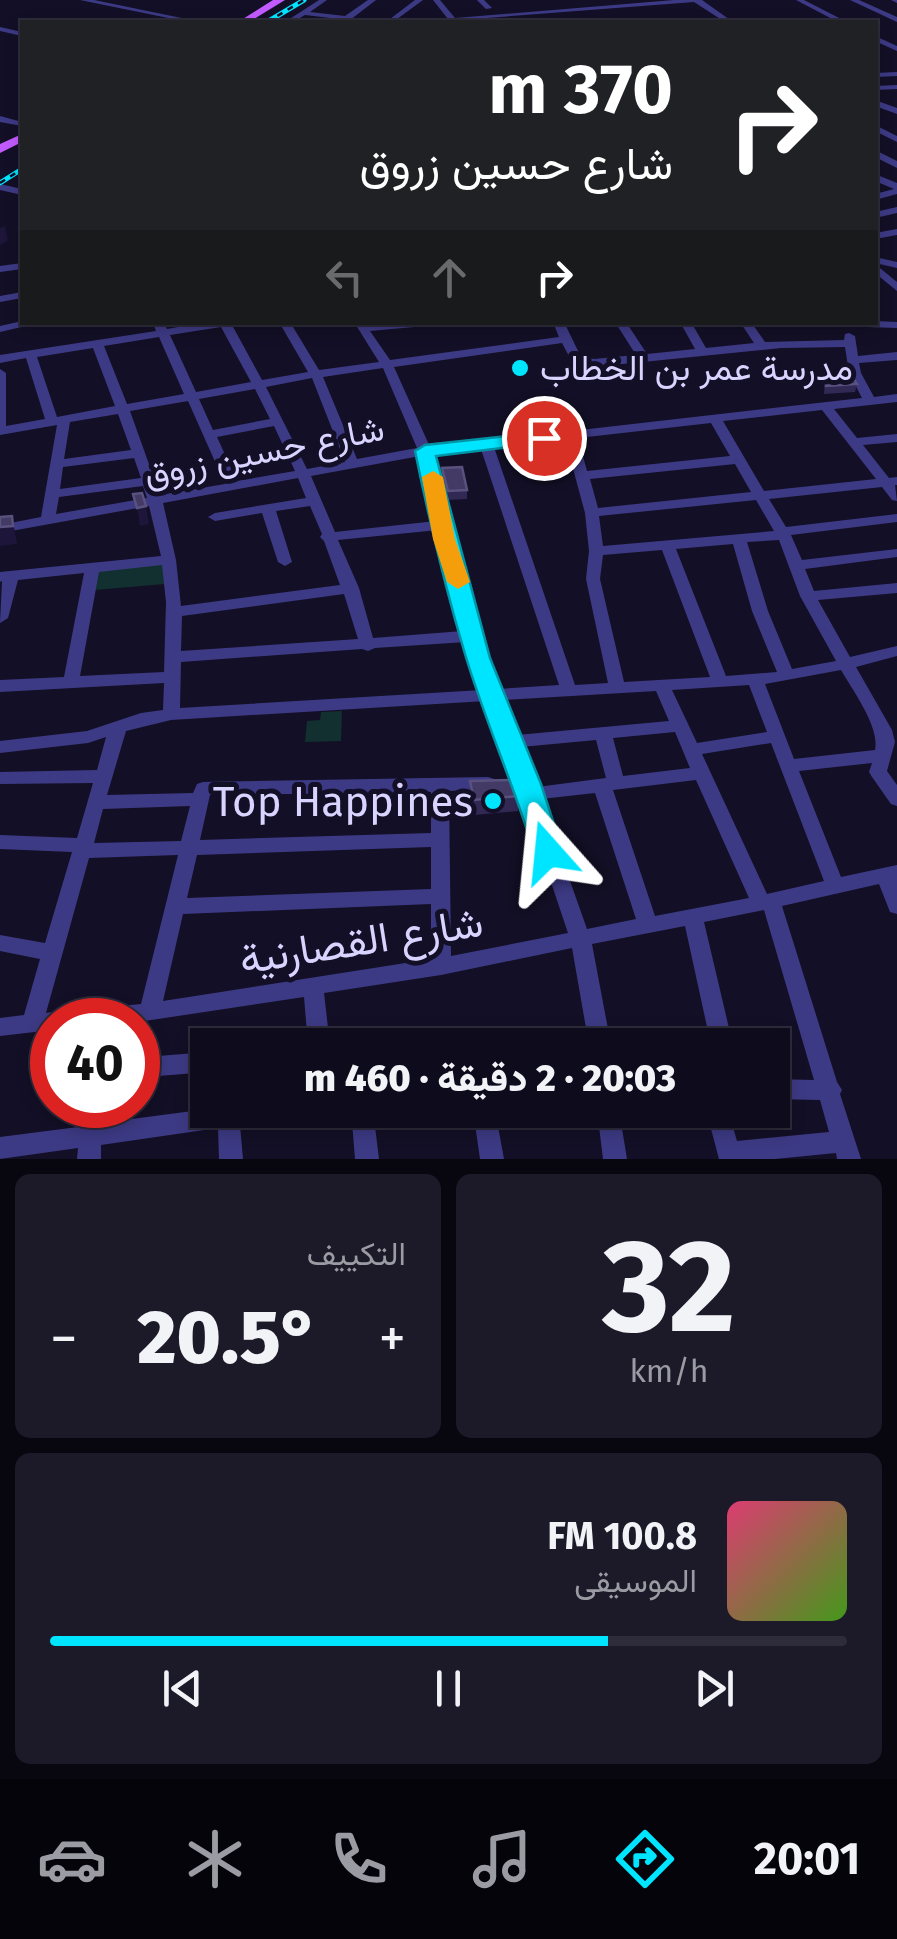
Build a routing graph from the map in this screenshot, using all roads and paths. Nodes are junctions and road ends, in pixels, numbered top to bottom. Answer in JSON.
{"nodes":[{"id":1,"x":83,"y":0,"type":"edge"},
{"id":2,"x":280,"y":0,"type":"edge"},
{"id":3,"x":288,"y":0,"type":"edge"},
{"id":4,"x":324,"y":0,"type":"edge"},
{"id":5,"x":374,"y":0,"type":"edge"},
{"id":6,"x":420,"y":0,"type":"edge"},
{"id":7,"x":436,"y":0,"type":"edge"},
{"id":8,"x":480,"y":0,"type":"edge"},
{"id":9,"x":686,"y":0,"type":"edge"},
{"id":10,"x":697,"y":0,"type":"edge"},
{"id":11,"x":799,"y":0,"type":"edge"},
{"id":12,"x":853,"y":0,"type":"edge"},
{"id":13,"x":582,"y":4,"type":"edge"},
{"id":14,"x":529,"y":6,"type":"junction"},
{"id":15,"x":551,"y":6,"type":"edge"},
{"id":16,"x":488,"y":8,"type":"junction"},
{"id":17,"x":871,"y":8,"type":"junction"},
{"id":18,"x":856,"y":10,"type":"dead end"},
{"id":19,"x":445,"y":11,"type":"junction"},
{"id":20,"x":840,"y":12,"type":"dead end"},
{"id":21,"x":303,"y":13,"type":"junction"},
{"id":22,"x":825,"y":13,"type":"junction"},
{"id":23,"x":538,"y":14,"type":"junction"},
{"id":24,"x":165,"y":16,"type":"junction"},
{"id":25,"x":527,"y":19,"type":"edge"},
{"id":26,"x":154,"y":20,"type":"edge"},
{"id":27,"x":186,"y":20,"type":"edge"},
{"id":28,"x":246,"y":20,"type":"edge"},
{"id":29,"x":254,"y":20,"type":"edge"},
{"id":30,"x":291,"y":20,"type":"edge"},
{"id":31,"x":343,"y":20,"type":"edge"},
{"id":32,"x":391,"y":20,"type":"edge"},
{"id":33,"x":452,"y":20,"type":"edge"},
{"id":34,"x":499,"y":20,"type":"edge"},
{"id":35,"x":725,"y":20,"type":"edge"},
{"id":36,"x":839,"y":20,"type":"edge"},
{"id":37,"x":897,"y":20,"type":"edge"},
{"id":38,"x":879,"y":125,"type":"edge"},
{"id":39,"x":895,"y":138,"type":"edge"},
{"id":40,"x":878,"y":267,"type":"edge"},
{"id":41,"x":897,"y":288,"type":"edge"},
{"id":42,"x":201,"y":325,"type":"edge"},
{"id":43,"x":229,"y":325,"type":"edge"},
{"id":44,"x":286,"y":325,"type":"edge"},
{"id":45,"x":361,"y":325,"type":"edge"},
{"id":46,"x":560,"y":325,"type":"edge"},
{"id":47,"x":622,"y":325,"type":"edge"},
{"id":48,"x":686,"y":325,"type":"edge"},
{"id":49,"x":746,"y":325,"type":"edge"},
{"id":50,"x":848,"y":325,"type":"edge"},
{"id":51,"x":161,"y":328,"type":"edge"},
{"id":52,"x":567,"y":339,"type":"junction"},
{"id":53,"x":850,"y":342,"type":"junction"},
{"id":54,"x":97,"y":344,"type":"junction"},
{"id":55,"x":762,"y":346,"type":"junction"},
{"id":56,"x":702,"y":352,"type":"junction"},
{"id":57,"x":31,"y":354,"type":"junction"},
{"id":58,"x":642,"y":356,"type":"junction"},
{"id":59,"x":897,"y":356,"type":"edge"},
{"id":60,"x":0,"y":360,"type":"edge"},
{"id":61,"x":853,"y":360,"type":"junction"},
{"id":62,"x":386,"y":363,"type":"junction"},
{"id":63,"x":316,"y":374,"type":"junction"},
{"id":64,"x":1,"y":381,"type":"edge"},
{"id":65,"x":260,"y":384,"type":"junction"},
{"id":66,"x":192,"y":396,"type":"junction"},
{"id":67,"x":897,"y":398,"type":"edge"},
{"id":68,"x":870,"y":401,"type":"junction"},
{"id":69,"x":825,"y":406,"type":"junction"},
{"id":70,"x":122,"y":410,"type":"junction"},
{"id":71,"x":715,"y":419,"type":"junction"},
{"id":72,"x":58,"y":421,"type":"junction"},
{"id":73,"x":277,"y":422,"type":"junction"},
{"id":74,"x":0,"y":428,"type":"edge"},
{"id":75,"x":210,"y":434,"type":"junction"},
{"id":76,"x":571,"y":436,"type":"junction"},
{"id":77,"x":897,"y":438,"type":"edge"},
{"id":78,"x":854,"y":442,"type":"junction"},
{"id":79,"x":486,"y":444,"type":"junction"},
{"id":80,"x":425,"y":451,"type":"junction"},
{"id":81,"x":138,"y":453,"type":"junction"},
{"id":82,"x":740,"y":460,"type":"junction"},
{"id":83,"x":352,"y":463,"type":"junction"},
{"id":84,"x":57,"y":464,"type":"junction"},
{"id":85,"x":299,"y":473,"type":"junction"},
{"id":86,"x":583,"y":476,"type":"junction"},
{"id":87,"x":149,"y":481,"type":"junction"},
{"id":88,"x":891,"y":481,"type":"edge"},
{"id":89,"x":232,"y":485,"type":"junction"},
{"id":90,"x":53,"y":494,"type":"junction"},
{"id":91,"x":760,"y":496,"type":"junction"},
{"id":92,"x":897,"y":497,"type":"edge"},
{"id":93,"x":312,"y":501,"type":"junction"},
{"id":94,"x":156,"y":502,"type":"junction"},
{"id":95,"x":268,"y":509,"type":"junction"},
{"id":96,"x":592,"y":513,"type":"junction"},
{"id":97,"x":215,"y":518,"type":"dead end"},
{"id":98,"x":897,"y":518,"type":"edge"},
{"id":99,"x":48,"y":520,"type":"junction"},
{"id":100,"x":441,"y":526,"type":"junction"},
{"id":101,"x":0,"y":529,"type":"edge"},
{"id":102,"x":782,"y":534,"type":"junction"},
{"id":103,"x":327,"y":537,"type":"junction"},
{"id":104,"x":739,"y":540,"type":"junction"},
{"id":105,"x":667,"y":545,"type":"junction"},
{"id":106,"x":596,"y":550,"type":"junction"},
{"id":107,"x":897,"y":553,"type":"edge"},
{"id":108,"x":169,"y":560,"type":"junction"},
{"id":109,"x":285,"y":562,"type":"dead end"},
{"id":110,"x":799,"y":565,"type":"junction"},
{"id":111,"x":92,"y":568,"type":"junction"},
{"id":112,"x":5,"y":577,"type":"edge"},
{"id":113,"x":351,"y":588,"type":"junction"},
{"id":114,"x":897,"y":588,"type":"edge"},
{"id":115,"x":808,"y":596,"type":"junction"},
{"id":116,"x":173,"y":612,"type":"junction"},
{"id":117,"x":0,"y":618,"type":"edge"},
{"id":118,"x":472,"y":636,"type":"junction"},
{"id":119,"x":368,"y":646,"type":"junction"},
{"id":120,"x":897,"y":650,"type":"edge"},
{"id":121,"x":173,"y":657,"type":"junction"},
{"id":122,"x":842,"y":662,"type":"junction"},
{"id":123,"x":787,"y":676,"type":"junction"},
{"id":124,"x":172,"y":677,"type":"junction"},
{"id":125,"x":755,"y":680,"type":"junction"},
{"id":126,"x":720,"y":682,"type":"junction"},
{"id":127,"x":71,"y":683,"type":"junction"},
{"id":128,"x":661,"y":684,"type":"junction"},
{"id":129,"x":0,"y":686,"type":"edge"},
{"id":130,"x":618,"y":687,"type":"junction"},
{"id":131,"x":570,"y":690,"type":"junction"},
{"id":132,"x":490,"y":696,"type":"junction"},
{"id":133,"x":172,"y":714,"type":"junction"},
{"id":134,"x":680,"y":726,"type":"junction"},
{"id":135,"x":118,"y":727,"type":"junction"},
{"id":136,"x":602,"y":734,"type":"junction"},
{"id":137,"x":778,"y":736,"type":"junction"},
{"id":138,"x":512,"y":742,"type":"junction"},
{"id":139,"x":0,"y":746,"type":"edge"},
{"id":140,"x":691,"y":750,"type":"junction"},
{"id":141,"x":790,"y":766,"type":"junction"},
{"id":142,"x":886,"y":766,"type":"edge"},
{"id":143,"x":702,"y":774,"type":"junction"},
{"id":144,"x":104,"y":776,"type":"junction"},
{"id":145,"x":0,"y":778,"type":"edge"},
{"id":146,"x":440,"y":784,"type":"junction"},
{"id":147,"x":609,"y":784,"type":"junction"},
{"id":148,"x":528,"y":789,"type":"junction"},
{"id":149,"x":200,"y":799,"type":"junction"},
{"id":150,"x":897,"y":799,"type":"edge"},
{"id":151,"x":97,"y":802,"type":"junction"},
{"id":152,"x":439,"y":840,"type":"junction"},
{"id":153,"x":0,"y":842,"type":"edge"},
{"id":154,"x":83,"y":848,"type":"junction"},
{"id":155,"x":189,"y":848,"type":"junction"},
{"id":156,"x":891,"y":874,"type":"edge"},
{"id":157,"x":835,"y":886,"type":"junction"},
{"id":158,"x":439,"y":896,"type":"junction"},
{"id":159,"x":766,"y":902,"type":"junction"},
{"id":160,"x":176,"y":906,"type":"junction"},
{"id":161,"x":897,"y":906,"type":"edge"},
{"id":162,"x":693,"y":916,"type":"junction"},
{"id":163,"x":648,"y":925,"type":"junction"},
{"id":164,"x":580,"y":940,"type":"junction"},
{"id":165,"x":0,"y":943,"type":"edge"},
{"id":166,"x":53,"y":953,"type":"junction"},
{"id":167,"x":441,"y":966,"type":"junction"},
{"id":168,"x":313,"y":987,"type":"junction"},
{"id":169,"x":46,"y":998,"type":"edge"},
{"id":170,"x":153,"y":998,"type":"edge"},
{"id":171,"x":160,"y":1010,"type":"edge"},
{"id":172,"x":30,"y":1023,"type":"edge"},
{"id":173,"x":0,"y":1027,"type":"edge"},
{"id":174,"x":317,"y":1028,"type":"edge"},
{"id":175,"x":597,"y":1028,"type":"edge"},
{"id":176,"x":718,"y":1028,"type":"edge"},
{"id":177,"x":190,"y":1064,"type":"edge"},
{"id":178,"x":160,"y":1067,"type":"edge"},
{"id":179,"x":790,"y":1089,"type":"edge"},
{"id":180,"x":831,"y":1090,"type":"junction"},
{"id":181,"x":190,"y":1120,"type":"edge"},
{"id":182,"x":90,"y":1128,"type":"edge"},
{"id":183,"x":229,"y":1128,"type":"edge"},
{"id":184,"x":364,"y":1128,"type":"edge"},
{"id":185,"x":487,"y":1128,"type":"edge"},
{"id":186,"x":611,"y":1128,"type":"edge"},
{"id":187,"x":722,"y":1128,"type":"edge"},
{"id":188,"x":90,"y":1134,"type":"junction"},
{"id":189,"x":0,"y":1148,"type":"edge"},
{"id":190,"x":847,"y":1150,"type":"edge"},
{"id":191,"x":730,"y":1156,"type":"edge"},
{"id":192,"x":89,"y":1159,"type":"edge"},
{"id":193,"x":231,"y":1159,"type":"edge"},
{"id":194,"x":367,"y":1159,"type":"edge"},
{"id":195,"x":492,"y":1159,"type":"edge"},
{"id":196,"x":615,"y":1159,"type":"edge"}],
"edges":[{"from":1,"to":24,"type":"street"},
{"from":2,"to":28,"type":"main road"},
{"from":3,"to":29,"type":"main road"},
{"from":4,"to":21,"type":"street"},
{"from":5,"to":31,"type":"street"},
{"from":6,"to":32,"type":"street"},
{"from":7,"to":19,"type":"street"},
{"from":8,"to":16,"type":"street"},
{"from":9,"to":10,"type":"street"},
{"from":9,"to":13,"type":"street"},
{"from":10,"to":35,"type":"street"},
{"from":11,"to":22,"type":"street"},
{"from":12,"to":17,"type":"street"},
{"from":13,"to":15,"type":"street"},
{"from":14,"to":15,"type":"street"},
{"from":14,"to":16,"type":"street"},
{"from":14,"to":23,"type":"street"},
{"from":15,"to":23,"type":"street"},
{"from":16,"to":19,"type":"street"},
{"from":17,"to":18,"type":"street"},
{"from":17,"to":37,"type":"street"},
{"from":19,"to":33,"type":"street"},
{"from":20,"to":22,"type":"street"},
{"from":21,"to":30,"type":"street"},
{"from":21,"to":31,"type":"street"},
{"from":22,"to":36,"type":"street"},
{"from":23,"to":25,"type":"street"},
{"from":24,"to":26,"type":"street"},
{"from":24,"to":27,"type":"street"},
{"from":25,"to":34,"type":"street"},
{"from":38,"to":39,"type":"street"},
{"from":40,"to":41,"type":"street"},
{"from":42,"to":51,"type":"street"},
{"from":43,"to":65,"type":"street"},
{"from":44,"to":63,"type":"street"},
{"from":45,"to":62,"type":"street"},
{"from":46,"to":52,"type":"street"},
{"from":47,"to":58,"type":"street"},
{"from":48,"to":56,"type":"street"},
{"from":49,"to":55,"type":"street"},
{"from":50,"to":53,"type":"street"},
{"from":51,"to":54,"type":"street"},
{"from":51,"to":66,"type":"street"},
{"from":52,"to":58,"type":"street"},
{"from":52,"to":62,"type":"street"},
{"from":53,"to":55,"type":"street"},
{"from":53,"to":61,"type":"street"},
{"from":54,"to":57,"type":"street"},
{"from":54,"to":70,"type":"street"},
{"from":55,"to":56,"type":"street"},
{"from":56,"to":58,"type":"street"},
{"from":57,"to":60,"type":"street"},
{"from":57,"to":72,"type":"street"},
{"from":59,"to":61,"type":"street"},
{"from":61,"to":68,"type":"street"},
{"from":62,"to":63,"type":"street"},
{"from":62,"to":80,"type":"street"},
{"from":63,"to":65,"type":"street"},
{"from":63,"to":83,"type":"street"},
{"from":64,"to":74,"type":"street"},
{"from":65,"to":66,"type":"street"},
{"from":65,"to":73,"type":"street"},
{"from":66,"to":70,"type":"street"},
{"from":66,"to":75,"type":"street"},
{"from":67,"to":68,"type":"street","name":"شارع حسين زروق"},
{"from":68,"to":69,"type":"street","name":"شارع حسين زروق"},
{"from":69,"to":71,"type":"street","name":"شارع حسين زروق"},
{"from":69,"to":78,"type":"street"},
{"from":70,"to":72,"type":"street"},
{"from":70,"to":81,"type":"street"},
{"from":71,"to":76,"type":"street","name":"شارع حسين زروق"},
{"from":71,"to":82,"type":"street"},
{"from":72,"to":74,"type":"street"},
{"from":72,"to":84,"type":"street"},
{"from":73,"to":75,"type":"street"},
{"from":73,"to":85,"type":"street"},
{"from":75,"to":89,"type":"street"},
{"from":76,"to":79,"type":"street","name":"شارع حسين زروق"},
{"from":76,"to":86,"type":"street"},
{"from":77,"to":78,"type":"street"},
{"from":78,"to":88,"type":"street"},
{"from":79,"to":80,"type":"street","name":"شارع حسين زروق"},
{"from":79,"to":131,"type":"street"},
{"from":80,"to":83,"type":"street","name":"شارع حسين زروق"},
{"from":80,"to":100,"type":"street"},
{"from":81,"to":84,"type":"street"},
{"from":81,"to":87,"type":"street"},
{"from":82,"to":86,"type":"street"},
{"from":82,"to":91,"type":"street"},
{"from":83,"to":85,"type":"street","name":"شارع حسين زروق"},
{"from":84,"to":90,"type":"street"},
{"from":85,"to":89,"type":"street","name":"شارع حسين زروق"},
{"from":85,"to":93,"type":"street"},
{"from":86,"to":96,"type":"street"},
{"from":87,"to":90,"type":"street"},
{"from":87,"to":94,"type":"street"},
{"from":88,"to":91,"type":"street"},
{"from":88,"to":92,"type":"street"},
{"from":89,"to":94,"type":"street","name":"شارع حسين زروق"},
{"from":90,"to":99,"type":"street"},
{"from":91,"to":96,"type":"street"},
{"from":91,"to":102,"type":"street"},
{"from":93,"to":95,"type":"street"},
{"from":93,"to":103,"type":"street"},
{"from":94,"to":99,"type":"street","name":"شارع حسين زروق"},
{"from":94,"to":108,"type":"street"},
{"from":95,"to":97,"type":"street"},
{"from":95,"to":109,"type":"street"},
{"from":96,"to":106,"type":"street"},
{"from":98,"to":102,"type":"street"},
{"from":99,"to":101,"type":"street","name":"شارع حسين زروق"},
{"from":100,"to":103,"type":"street"},
{"from":100,"to":118,"type":"street"},
{"from":102,"to":104,"type":"street"},
{"from":102,"to":110,"type":"street"},
{"from":103,"to":113,"type":"street"},
{"from":104,"to":105,"type":"street"},
{"from":104,"to":123,"type":"street"},
{"from":105,"to":106,"type":"street"},
{"from":105,"to":126,"type":"street"},
{"from":106,"to":130,"type":"street"},
{"from":107,"to":110,"type":"street"},
{"from":108,"to":111,"type":"street"},
{"from":108,"to":116,"type":"street"},
{"from":110,"to":115,"type":"street"},
{"from":111,"to":112,"type":"street"},
{"from":111,"to":127,"type":"street"},
{"from":112,"to":117,"type":"street"},
{"from":113,"to":116,"type":"street"},
{"from":113,"to":119,"type":"street"},
{"from":114,"to":115,"type":"street"},
{"from":115,"to":122,"type":"street"},
{"from":116,"to":121,"type":"street"},
{"from":118,"to":119,"type":"street"},
{"from":118,"to":132,"type":"street"},
{"from":119,"to":121,"type":"street"},
{"from":120,"to":122,"type":"street"},
{"from":121,"to":124,"type":"street"},
{"from":122,"to":123,"type":"street"},
{"from":122,"to":142,"type":"street"},
{"from":123,"to":125,"type":"street"},
{"from":124,"to":127,"type":"street"},
{"from":124,"to":133,"type":"street"},
{"from":125,"to":126,"type":"street"},
{"from":125,"to":137,"type":"street"},
{"from":126,"to":128,"type":"street"},
{"from":127,"to":129,"type":"street"},
{"from":128,"to":130,"type":"street"},
{"from":128,"to":134,"type":"street"},
{"from":130,"to":131,"type":"street"},
{"from":131,"to":132,"type":"street"},
{"from":132,"to":133,"type":"street"},
{"from":132,"to":138,"type":"street"},
{"from":133,"to":135,"type":"street"},
{"from":134,"to":136,"type":"street"},
{"from":134,"to":140,"type":"street"},
{"from":135,"to":139,"type":"street"},
{"from":135,"to":144,"type":"street"},
{"from":136,"to":138,"type":"street"},
{"from":136,"to":147,"type":"street"},
{"from":137,"to":140,"type":"street"},
{"from":137,"to":141,"type":"street"},
{"from":138,"to":148,"type":"street"},
{"from":140,"to":143,"type":"street"},
{"from":141,"to":142,"type":"street"},
{"from":141,"to":157,"type":"street"},
{"from":142,"to":150,"type":"street"},
{"from":143,"to":147,"type":"street"},
{"from":143,"to":159,"type":"street"},
{"from":144,"to":145,"type":"street"},
{"from":144,"to":151,"type":"street"},
{"from":146,"to":148,"type":"street"},
{"from":146,"to":149,"type":"street"},
{"from":146,"to":152,"type":"street"},
{"from":147,"to":148,"type":"street"},
{"from":147,"to":163,"type":"street"},
{"from":148,"to":164,"type":"street"},
{"from":149,"to":151,"type":"street"},
{"from":149,"to":155,"type":"street"},
{"from":151,"to":154,"type":"street"},
{"from":152,"to":155,"type":"street"},
{"from":152,"to":158,"type":"street"},
{"from":153,"to":154,"type":"street"},
{"from":154,"to":155,"type":"street"},
{"from":154,"to":166,"type":"street"},
{"from":155,"to":160,"type":"street"},
{"from":156,"to":157,"type":"street","name":"شارع القصارنية"},
{"from":156,"to":161,"type":"street"},
{"from":157,"to":159,"type":"street","name":"شارع القصارنية"},
{"from":158,"to":160,"type":"street"},
{"from":158,"to":167,"type":"street"},
{"from":159,"to":162,"type":"street","name":"شارع القصارنية"},
{"from":159,"to":180,"type":"street"},
{"from":160,"to":170,"type":"street"},
{"from":162,"to":163,"type":"street","name":"شارع القصارنية"},
{"from":162,"to":176,"type":"street"},
{"from":163,"to":164,"type":"street","name":"شارع القصارنية"},
{"from":164,"to":167,"type":"street","name":"شارع القصارنية"},
{"from":164,"to":175,"type":"street"},
{"from":165,"to":166,"type":"street"},
{"from":166,"to":169,"type":"street"},
{"from":167,"to":168,"type":"street","name":"شارع القصارنية"},
{"from":168,"to":171,"type":"street","name":"شارع القصارنية"},
{"from":168,"to":174,"type":"street"},
{"from":172,"to":173,"type":"street"},
{"from":177,"to":178,"type":"street"},
{"from":179,"to":180,"type":"street"},
{"from":180,"to":190,"type":"street"},
{"from":181,"to":188,"type":"street"},
{"from":182,"to":188,"type":"street"},
{"from":183,"to":193,"type":"street"},
{"from":184,"to":194,"type":"street"},
{"from":185,"to":195,"type":"street"},
{"from":186,"to":196,"type":"street"},
{"from":187,"to":191,"type":"street"},
{"from":188,"to":189,"type":"street"},
{"from":188,"to":192,"type":"street"},
{"from":190,"to":191,"type":"street"}]}
